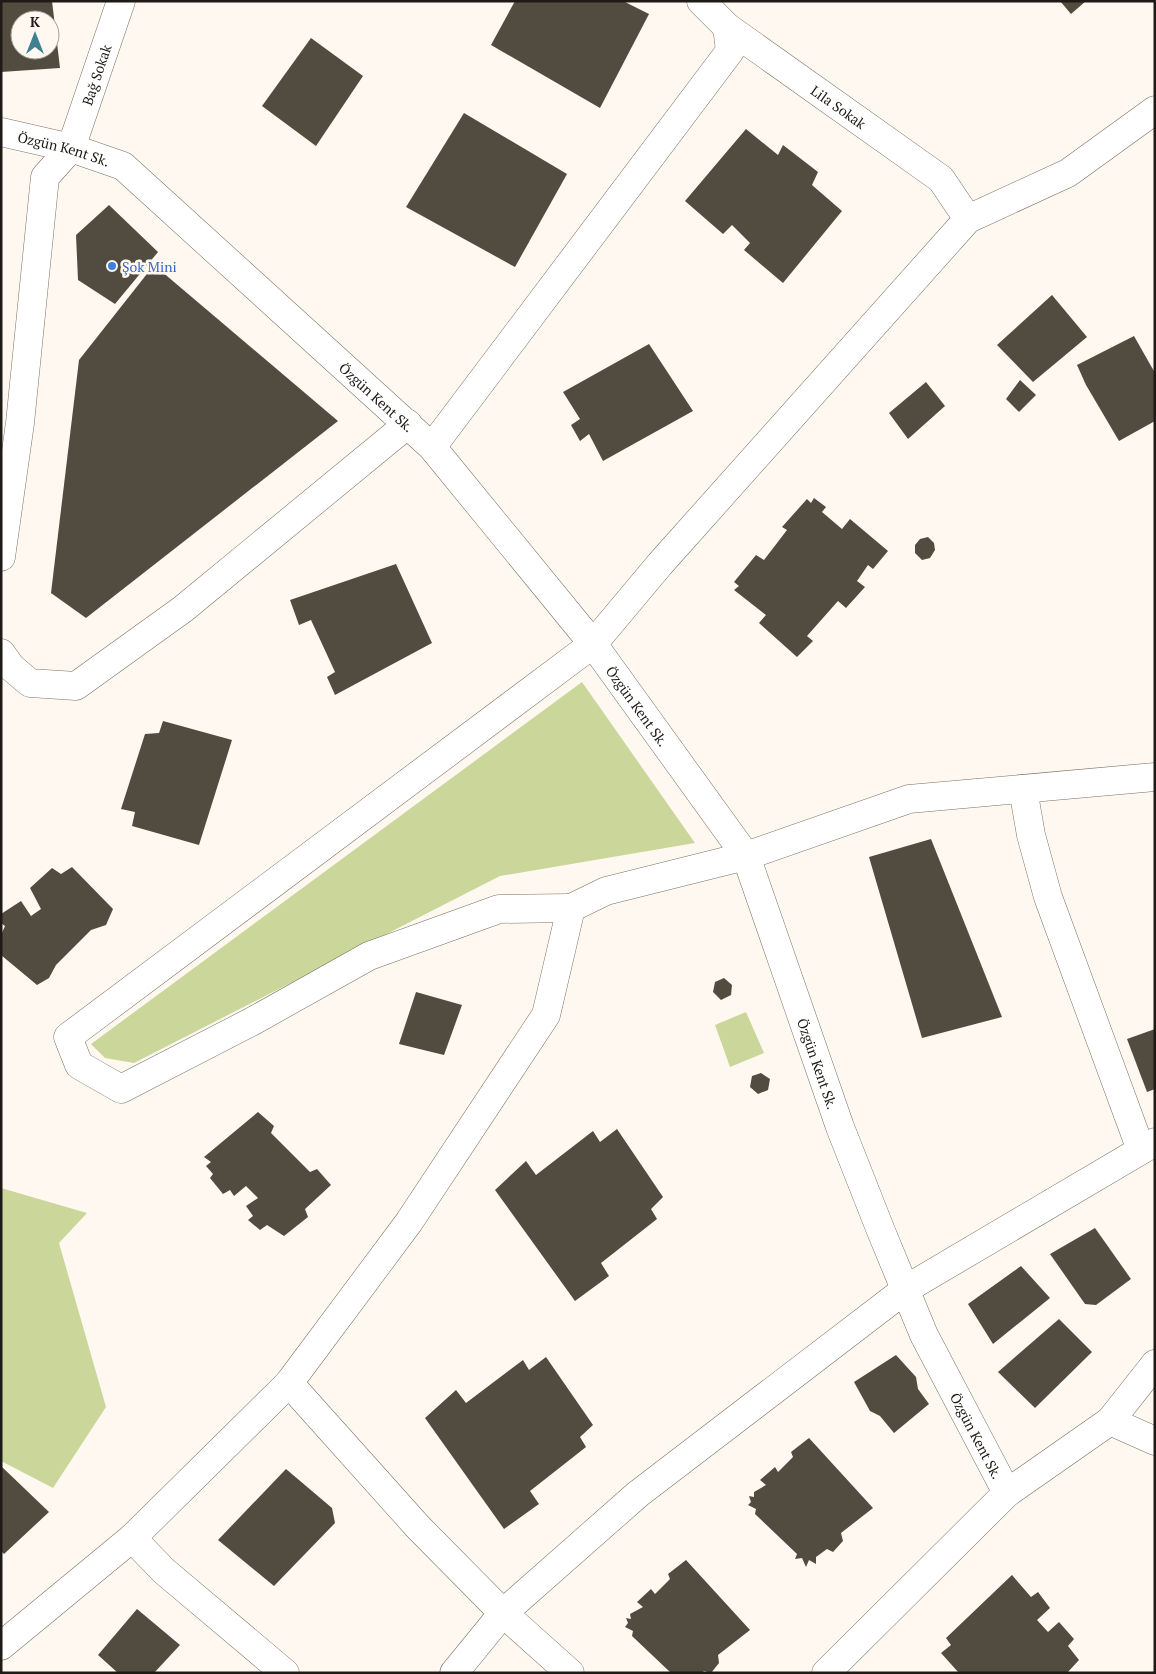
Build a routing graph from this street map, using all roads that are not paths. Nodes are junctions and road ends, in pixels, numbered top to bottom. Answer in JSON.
{"nodes":[{"id":1,"x":122,"y":1,"type":"edge"},
{"id":2,"x":701,"y":1,"type":"edge"},
{"id":3,"x":727,"y":26,"type":"junction"},
{"id":4,"x":1155,"y":110,"type":"edge"},
{"id":5,"x":1,"y":132,"type":"edge"},
{"id":6,"x":71,"y":148,"type":"junction"},
{"id":7,"x":968,"y":220,"type":"junction"},
{"id":8,"x":408,"y":424,"type":"junction"},
{"id":9,"x":432,"y":447,"type":"junction"},
{"id":10,"x":1,"y":557,"type":"edge"},
{"id":11,"x":592,"y":644,"type":"junction"},
{"id":12,"x":1,"y":653,"type":"edge"},
{"id":13,"x":1155,"y":777,"type":"edge"},
{"id":14,"x":1023,"y":789,"type":"junction"},
{"id":15,"x":746,"y":856,"type":"junction"},
{"id":16,"x":571,"y":908,"type":"junction"},
{"id":17,"x":1148,"y":1146,"type":"edge"},
{"id":18,"x":906,"y":1289,"type":"junction"},
{"id":19,"x":1155,"y":1364,"type":"edge"},
{"id":20,"x":289,"y":1383,"type":"junction"},
{"id":21,"x":1110,"y":1421,"type":"junction"},
{"id":22,"x":1155,"y":1441,"type":"edge"},
{"id":23,"x":1007,"y":1493,"type":"junction"},
{"id":24,"x":132,"y":1538,"type":"junction"},
{"id":25,"x":503,"y":1613,"type":"junction"},
{"id":26,"x":1,"y":1646,"type":"edge"},
{"id":27,"x":286,"y":1673,"type":"edge"},
{"id":28,"x":454,"y":1673,"type":"edge"},
{"id":29,"x":570,"y":1673,"type":"edge"},
{"id":30,"x":826,"y":1673,"type":"edge"}],
"edges":[{"from":1,"to":6,"type":"street","name":"Bağ Sokak"},
{"from":2,"to":3,"type":"street","name":"Lila Sokak"},
{"from":3,"to":7,"type":"street","name":"Lila Sokak"},
{"from":3,"to":9,"type":"street"},
{"from":4,"to":7,"type":"street"},
{"from":5,"to":6,"type":"street","name":"Özgün Kent Sk."},
{"from":6,"to":8,"type":"street","name":"Özgün Kent Sk."},
{"from":6,"to":10,"type":"street"},
{"from":7,"to":11,"type":"street"},
{"from":8,"to":9,"type":"street","name":"Özgün Kent Sk."},
{"from":8,"to":12,"type":"street"},
{"from":9,"to":11,"type":"street","name":"Özgün Kent Sk."},
{"from":11,"to":15,"type":"street","name":"Özgün Kent Sk."},
{"from":11,"to":16,"type":"street"},
{"from":13,"to":14,"type":"street"},
{"from":14,"to":15,"type":"street"},
{"from":14,"to":17,"type":"street"},
{"from":15,"to":16,"type":"street"},
{"from":15,"to":18,"type":"street","name":"Özgün Kent Sk."},
{"from":16,"to":20,"type":"street"},
{"from":17,"to":18,"type":"street"},
{"from":18,"to":23,"type":"street","name":"Özgün Kent Sk."},
{"from":18,"to":25,"type":"street"},
{"from":19,"to":21,"type":"street"},
{"from":20,"to":24,"type":"street"},
{"from":20,"to":25,"type":"street"},
{"from":21,"to":22,"type":"street"},
{"from":21,"to":23,"type":"street"},
{"from":23,"to":30,"type":"street"},
{"from":24,"to":26,"type":"street"},
{"from":24,"to":27,"type":"street"},
{"from":25,"to":28,"type":"street"},
{"from":25,"to":29,"type":"street"}]}
